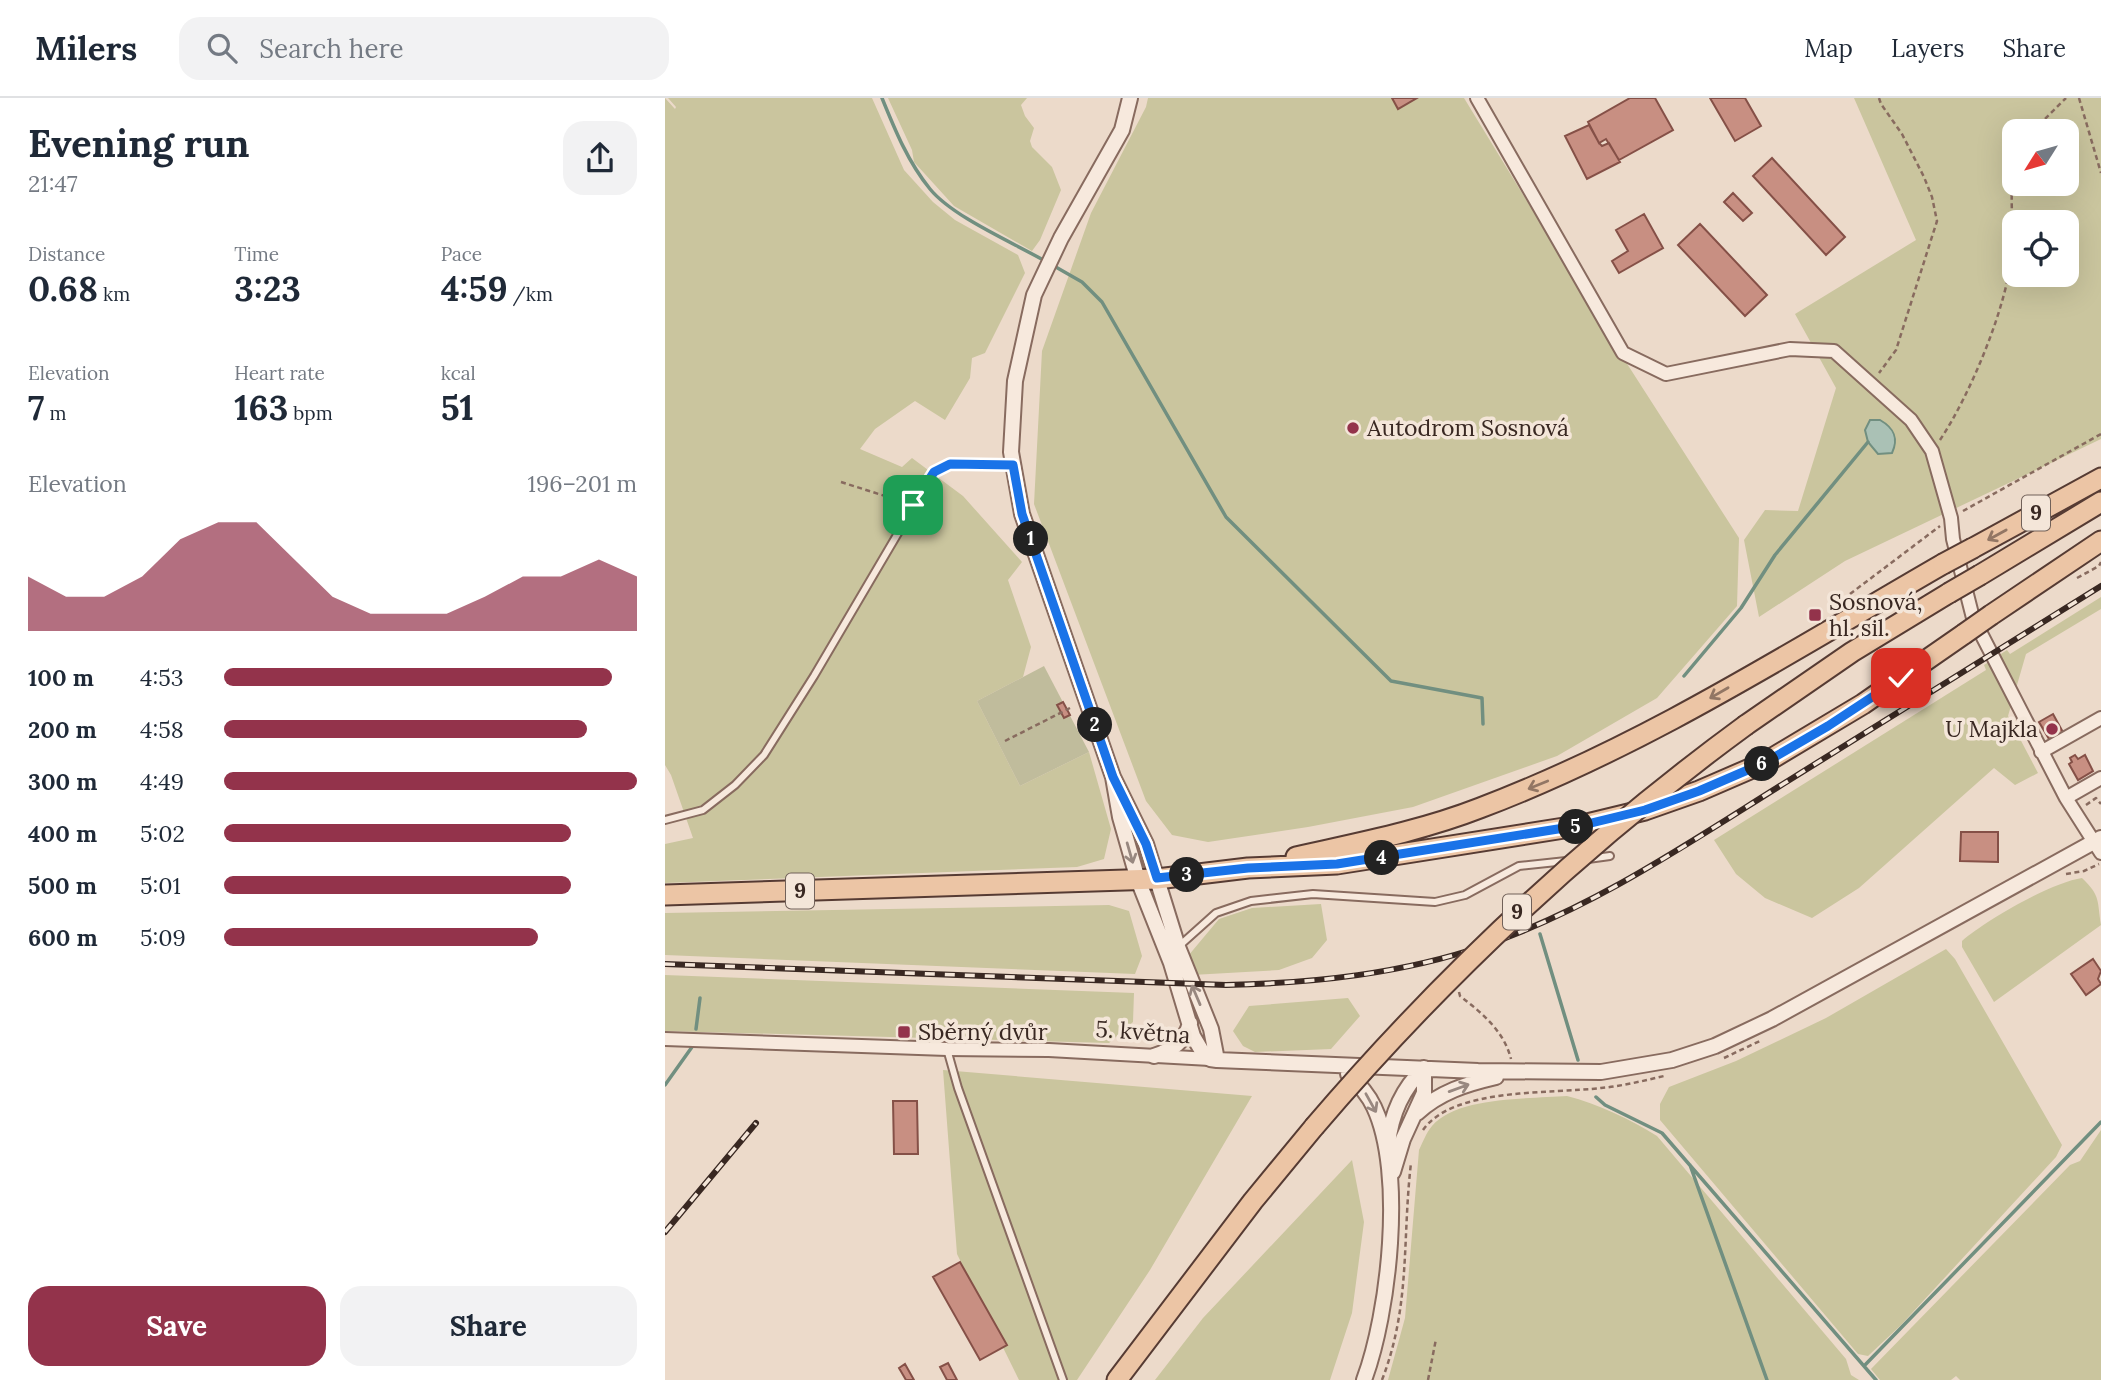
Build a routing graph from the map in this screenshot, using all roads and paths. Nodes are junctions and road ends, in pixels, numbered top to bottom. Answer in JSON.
{"nodes":[{"id":1,"x":1130,"y":98,"type":"edge"},
{"id":2,"x":1477,"y":98,"type":"edge"},
{"id":3,"x":1879,"y":98,"type":"edge"},
{"id":4,"x":2066,"y":98,"type":"edge"},
{"id":5,"x":2079,"y":98,"type":"edge"},
{"id":6,"x":2045,"y":119,"type":"edge"},
{"id":7,"x":2101,"y":173,"type":"edge"},
{"id":8,"x":2013,"y":196,"type":"edge"},
{"id":9,"x":1871,"y":384,"type":"junction"},
{"id":10,"x":2101,"y":434,"type":"edge"},
{"id":11,"x":1932,"y":451,"type":"junction"},
{"id":12,"x":1013,"y":465,"type":"junction"},
{"id":13,"x":2101,"y":478,"type":"edge"},
{"id":14,"x":841,"y":482,"type":"dead end"},
{"id":15,"x":2101,"y":502,"type":"edge"},
{"id":16,"x":913,"y":505,"type":"junction"},
{"id":17,"x":2101,"y":513,"type":"edge"},
{"id":18,"x":1951,"y":518,"type":"junction"},
{"id":19,"x":2101,"y":541,"type":"edge"},
{"id":20,"x":1980,"y":576,"type":"junction"},
{"id":21,"x":1850,"y":594,"type":"dead end"},
{"id":22,"x":1070,"y":708,"type":"dead end"},
{"id":23,"x":2101,"y":718,"type":"edge"},
{"id":24,"x":1005,"y":741,"type":"dead end"},
{"id":25,"x":2041,"y":752,"type":"junction"},
{"id":26,"x":2101,"y":778,"type":"edge"},
{"id":27,"x":2066,"y":799,"type":"junction"},
{"id":28,"x":2101,"y":804,"type":"edge"},
{"id":29,"x":2075,"y":813,"type":"junction"},
{"id":30,"x":665,"y":820,"type":"edge"},
{"id":31,"x":2099,"y":844,"type":"edge"},
{"id":32,"x":1610,"y":856,"type":"dead end"},
{"id":33,"x":2101,"y":863,"type":"edge"},
{"id":34,"x":1248,"y":868,"type":"junction"},
{"id":35,"x":2059,"y":877,"type":"dead end"},
{"id":36,"x":1148,"y":879,"type":"junction"},
{"id":37,"x":665,"y":895,"type":"edge"},
{"id":38,"x":1178,"y":947,"type":"junction"},
{"id":39,"x":1455,"y":983,"type":"dead end"},
{"id":40,"x":1190,"y":1023,"type":"junction"},
{"id":41,"x":665,"y":1039,"type":"edge"},
{"id":42,"x":1765,"y":1039,"type":"dead end"},
{"id":43,"x":947,"y":1049,"type":"junction"},
{"id":44,"x":1154,"y":1056,"type":"junction"},
{"id":45,"x":1214,"y":1060,"type":"junction"},
{"id":46,"x":1717,"y":1060,"type":"dead end"},
{"id":47,"x":1335,"y":1064,"type":"junction"},
{"id":48,"x":1423,"y":1068,"type":"junction"},
{"id":49,"x":1515,"y":1072,"type":"junction"},
{"id":50,"x":1672,"y":1074,"type":"dead end"},
{"id":51,"x":1411,"y":1119,"type":"junction"},
{"id":52,"x":1420,"y":1135,"type":"dead end"},
{"id":53,"x":1387,"y":1153,"type":"junction"},
{"id":54,"x":1412,"y":1155,"type":"dead end"},
{"id":55,"x":1391,"y":1183,"type":"junction"},
{"id":56,"x":1436,"y":1339,"type":"dead end"},
{"id":57,"x":1063,"y":1380,"type":"edge"},
{"id":58,"x":1117,"y":1380,"type":"edge"},
{"id":59,"x":1364,"y":1380,"type":"edge"},
{"id":60,"x":1382,"y":1380,"type":"edge"},
{"id":61,"x":1428,"y":1380,"type":"edge"}],
"edges":[{"from":1,"to":12,"type":"street"},
{"from":2,"to":9,"type":"street"},
{"from":3,"to":9,"type":"path"},
{"from":4,"to":6,"type":"path"},
{"from":5,"to":7,"type":"path"},
{"from":8,"to":11,"type":"path"},
{"from":9,"to":11,"type":"street"},
{"from":10,"to":18,"type":"path"},
{"from":11,"to":18,"type":"street"},
{"from":12,"to":16,"type":"lane"},
{"from":12,"to":36,"type":"street"},
{"from":13,"to":34,"type":"main road","number":"9","one_way":true,"bridge":true},
{"from":14,"to":16,"type":"path"},
{"from":15,"to":20,"type":"main road","number":"9"},
{"from":16,"to":30,"type":"lane"},
{"from":17,"to":20,"type":"main road","number":"9"},
{"from":18,"to":21,"type":"path"},
{"from":18,"to":25,"type":"street"},
{"from":19,"to":34,"type":"main road","number":"9","bridge":true},
{"from":20,"to":58,"type":"main road","number":"9","bridge":true},
{"from":22,"to":24,"type":"path"},
{"from":23,"to":25,"type":"street"},
{"from":25,"to":27,"type":"street"},
{"from":26,"to":27,"type":"street"},
{"from":27,"to":29,"type":"street"},
{"from":28,"to":29,"type":"path"},
{"from":29,"to":31,"type":"street"},
{"from":31,"to":49,"type":"street","name":"5. května"},
{"from":32,"to":38,"type":"lane"},
{"from":33,"to":35,"type":"path"},
{"from":34,"to":36,"type":"main road","number":"9"},
{"from":36,"to":37,"type":"main road","number":"9"},
{"from":36,"to":38,"type":"street"},
{"from":36,"to":40,"type":"street"},
{"from":45,"to":38,"type":"street","one_way":true},
{"from":39,"to":49,"type":"path"},
{"from":40,"to":44,"type":"street"},
{"from":40,"to":45,"type":"street"},
{"from":41,"to":43,"type":"street","name":"5. května"},
{"from":42,"to":46,"type":"path"},
{"from":43,"to":44,"type":"street","name":"5. května"},
{"from":43,"to":57,"type":"lane"},
{"from":44,"to":45,"type":"street","name":"5. května"},
{"from":45,"to":47,"type":"street","name":"5. května"},
{"from":47,"to":48,"type":"street","name":"5. května"},
{"from":47,"to":53,"type":"street","one_way":true},
{"from":48,"to":49,"type":"street","name":"5. května"},
{"from":48,"to":51,"type":"street"},
{"from":48,"to":53,"type":"street"},
{"from":51,"to":49,"type":"street","one_way":true},
{"from":50,"to":52,"type":"path"},
{"from":51,"to":55,"type":"street"},
{"from":53,"to":55,"type":"street"},
{"from":54,"to":60,"type":"path"},
{"from":55,"to":59,"type":"street"},
{"from":56,"to":61,"type":"path"}]}
